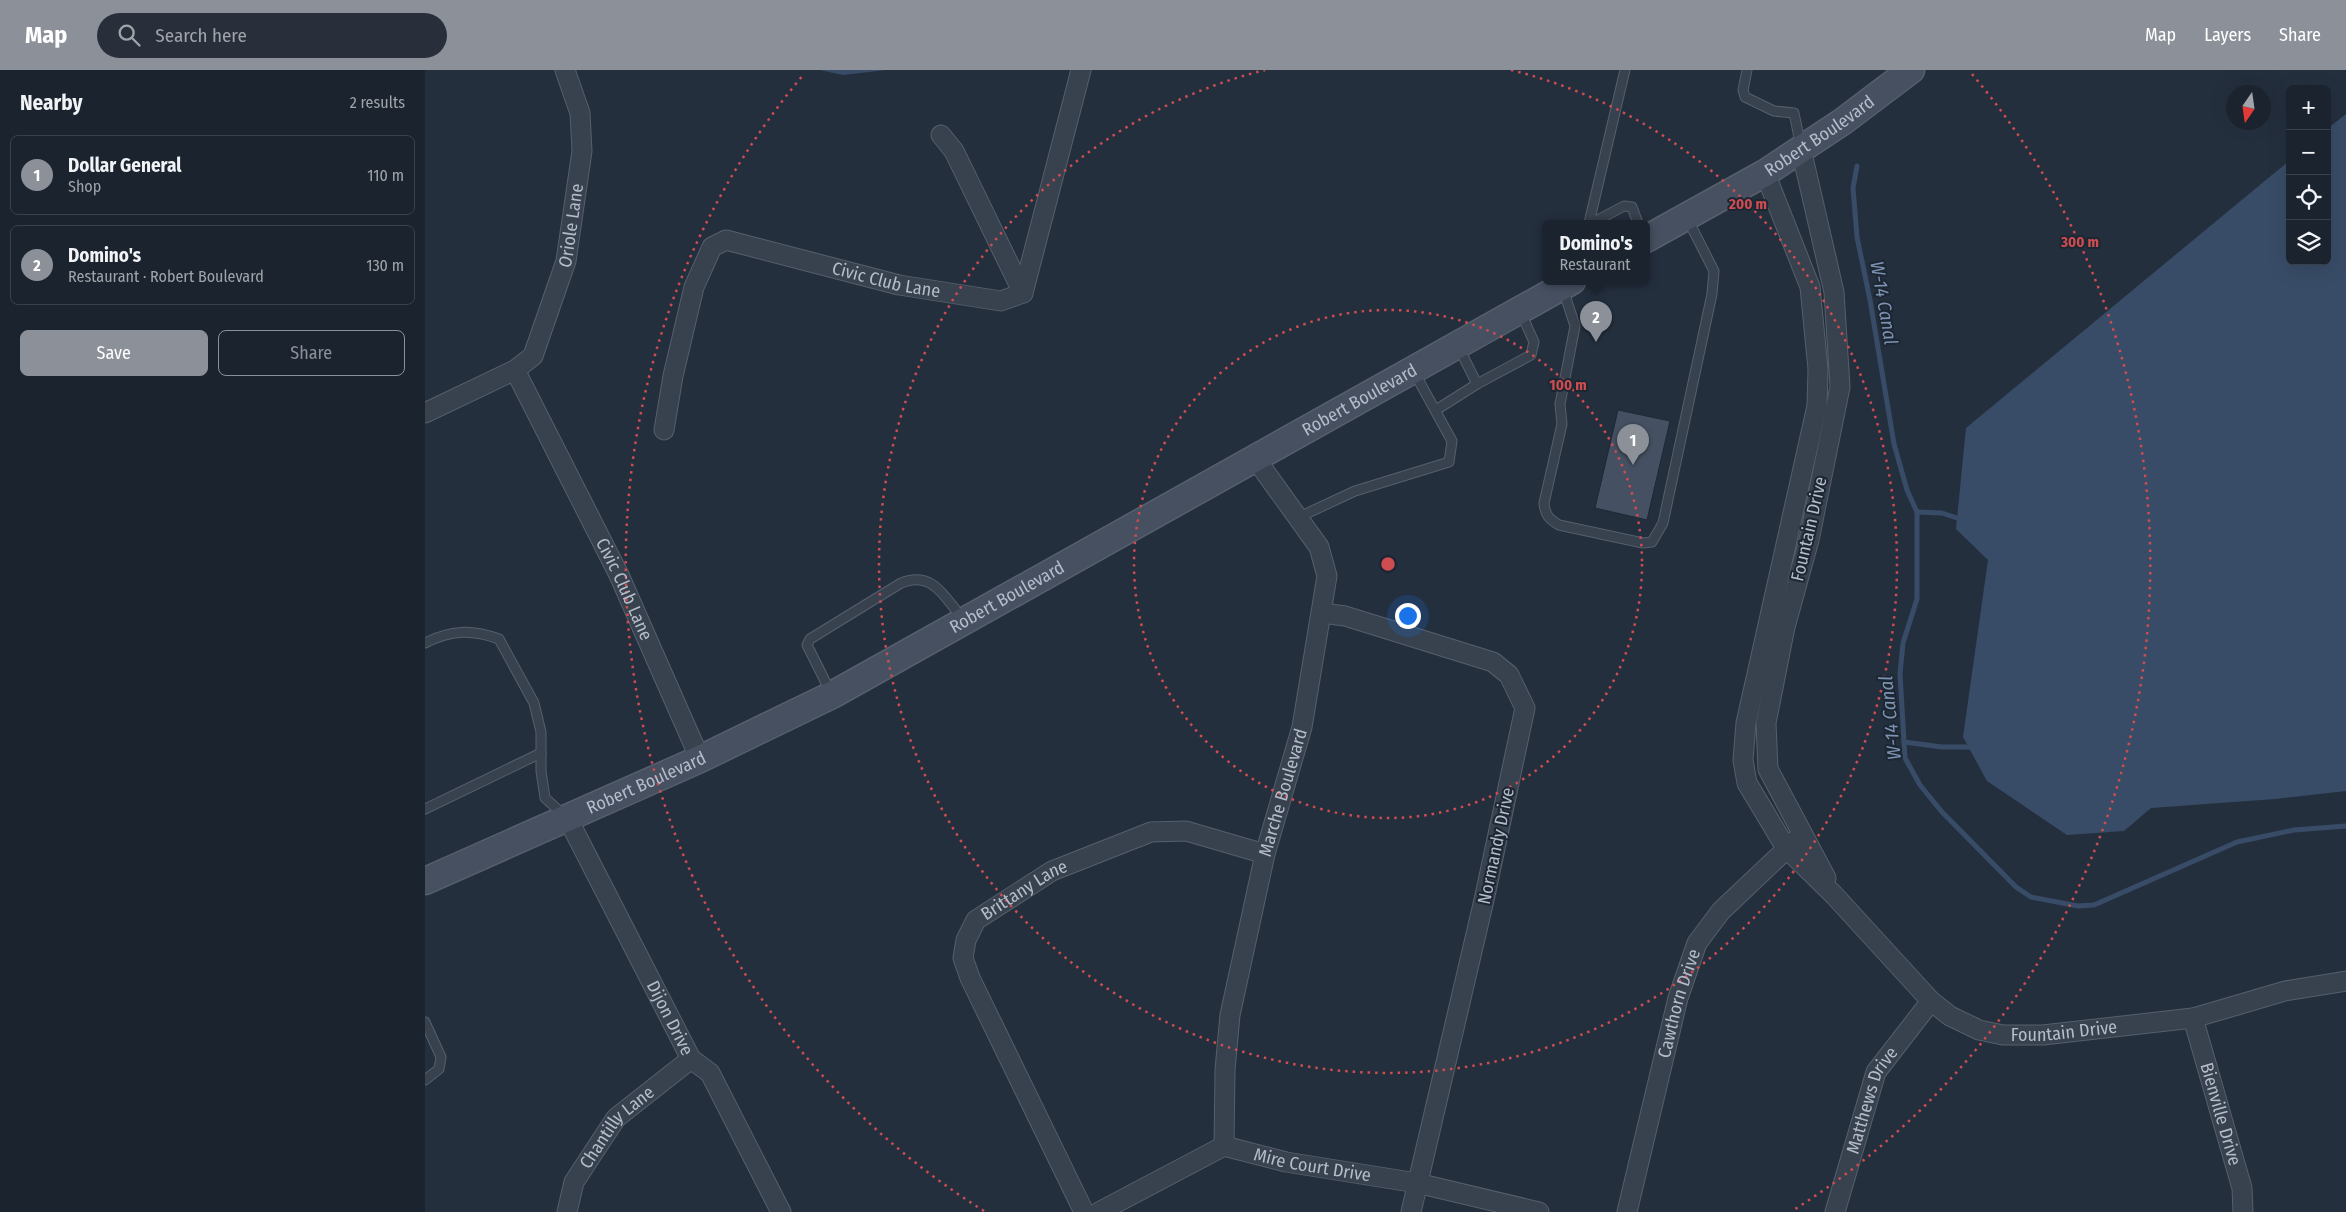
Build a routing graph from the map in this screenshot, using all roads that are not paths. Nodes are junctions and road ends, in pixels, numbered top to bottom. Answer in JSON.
{"nodes":[{"id":1,"x":565,"y":70,"type":"edge"},
{"id":2,"x":1081,"y":70,"type":"edge"},
{"id":3,"x":1625,"y":70,"type":"edge"},
{"id":4,"x":1747,"y":70,"type":"edge"},
{"id":5,"x":1911,"y":70,"type":"edge"},
{"id":6,"x":941,"y":136,"type":"dead end"},
{"id":7,"x":1801,"y":149,"type":"junction"},
{"id":8,"x":1765,"y":173,"type":"junction"},
{"id":9,"x":1687,"y":218,"type":"junction"},
{"id":10,"x":1591,"y":220,"type":"edge"},
{"id":11,"x":1596,"y":220,"type":"edge"},
{"id":12,"x":1637,"y":220,"type":"edge"},
{"id":13,"x":1650,"y":238,"type":"edge"},
{"id":14,"x":1565,"y":285,"type":"edge"},
{"id":15,"x":1567,"y":285,"type":"edge"},
{"id":16,"x":1023,"y":292,"type":"junction"},
{"id":17,"x":1834,"y":292,"type":"junction"},
{"id":18,"x":1811,"y":294,"type":"junction"},
{"id":19,"x":1520,"y":310,"type":"junction"},
{"id":20,"x":1457,"y":345,"type":"junction"},
{"id":21,"x":515,"y":370,"type":"junction"},
{"id":22,"x":1413,"y":370,"type":"junction"},
{"id":23,"x":1477,"y":384,"type":"junction"},
{"id":24,"x":1436,"y":410,"type":"junction"},
{"id":25,"x":425,"y":413,"type":"edge"},
{"id":26,"x":664,"y":430,"type":"dead end"},
{"id":27,"x":1255,"y":458,"type":"junction"},
{"id":28,"x":1297,"y":518,"type":"junction"},
{"id":29,"x":1323,"y":614,"type":"junction"},
{"id":30,"x":964,"y":621,"type":"junction"},
{"id":31,"x":425,"y":643,"type":"edge"},
{"id":32,"x":1771,"y":650,"type":"junction"},
{"id":33,"x":832,"y":695,"type":"junction"},
{"id":34,"x":541,"y":753,"type":"junction"},
{"id":35,"x":700,"y":759,"type":"junction"},
{"id":36,"x":425,"y":809,"type":"edge"},
{"id":37,"x":567,"y":817,"type":"junction"},
{"id":38,"x":1803,"y":835,"type":"junction"},
{"id":39,"x":1786,"y":848,"type":"junction"},
{"id":40,"x":1265,"y":854,"type":"junction"},
{"id":41,"x":425,"y":881,"type":"edge"},
{"id":42,"x":1834,"y":895,"type":"junction"},
{"id":43,"x":2346,"y":981,"type":"edge"},
{"id":44,"x":1931,"y":1001,"type":"junction"},
{"id":45,"x":2193,"y":1018,"type":"junction"},
{"id":46,"x":425,"y":1022,"type":"edge"},
{"id":47,"x":691,"y":1059,"type":"junction"},
{"id":48,"x":425,"y":1080,"type":"edge"},
{"id":49,"x":1224,"y":1146,"type":"junction"},
{"id":50,"x":1417,"y":1183,"type":"junction"},
{"id":51,"x":567,"y":1212,"type":"edge"},
{"id":52,"x":781,"y":1212,"type":"edge"},
{"id":53,"x":1084,"y":1212,"type":"edge"},
{"id":54,"x":1099,"y":1212,"type":"edge"},
{"id":55,"x":1411,"y":1212,"type":"edge"},
{"id":56,"x":1539,"y":1212,"type":"edge"},
{"id":57,"x":1627,"y":1212,"type":"edge"},
{"id":58,"x":1835,"y":1212,"type":"edge"},
{"id":59,"x":2243,"y":1212,"type":"edge"}],
"edges":[{"from":1,"to":21,"type":"street","name":"Oriole Lane"},
{"from":2,"to":16,"type":"street"},
{"from":3,"to":10,"type":"lane"},
{"from":4,"to":7,"type":"lane"},
{"from":5,"to":7,"type":"main road","name":"Robert Boulevard"},
{"from":6,"to":16,"type":"street"},
{"from":7,"to":8,"type":"main road","name":"Robert Boulevard"},
{"from":7,"to":17,"type":"street","name":"Fountain Drive"},
{"from":8,"to":9,"type":"main road","name":"Robert Boulevard"},
{"from":8,"to":18,"type":"street","name":"Fountain Drive"},
{"from":9,"to":13,"type":"main road","name":"Robert Boulevard"},
{"from":9,"to":15,"type":"lane"},
{"from":11,"to":12,"type":"lane"},
{"from":14,"to":19,"type":"main road","name":"Robert Boulevard"},
{"from":16,"to":26,"type":"street","name":"Civic Club Lane"},
{"from":17,"to":18,"type":"street"},
{"from":17,"to":32,"type":"street","name":"Fountain Drive"},
{"from":18,"to":32,"type":"street","name":"Fountain Drive"},
{"from":19,"to":20,"type":"main road","name":"Robert Boulevard"},
{"from":19,"to":23,"type":"lane"},
{"from":20,"to":22,"type":"main road","name":"Robert Boulevard"},
{"from":20,"to":23,"type":"lane"},
{"from":21,"to":25,"type":"street","name":"Oriole Lane"},
{"from":21,"to":35,"type":"street","name":"Civic Club Lane"},
{"from":22,"to":24,"type":"lane"},
{"from":22,"to":27,"type":"main road","name":"Robert Boulevard"},
{"from":23,"to":24,"type":"lane"},
{"from":24,"to":28,"type":"lane"},
{"from":27,"to":28,"type":"street","name":"Marche Boulevard"},
{"from":27,"to":30,"type":"main road","name":"Robert Boulevard"},
{"from":28,"to":29,"type":"street","name":"Marche Boulevard"},
{"from":29,"to":40,"type":"street","name":"Marche Boulevard"},
{"from":29,"to":50,"type":"street","name":"Normandy Drive"},
{"from":30,"to":33,"type":"main road","name":"Robert Boulevard"},
{"from":30,"to":33,"type":"lane"},
{"from":31,"to":34,"type":"lane"},
{"from":32,"to":38,"type":"street","name":"Fountain Drive"},
{"from":32,"to":39,"type":"street","name":"Fountain Drive"},
{"from":33,"to":35,"type":"main road","name":"Robert Boulevard"},
{"from":34,"to":36,"type":"lane"},
{"from":34,"to":37,"type":"lane"},
{"from":35,"to":37,"type":"main road","name":"Robert Boulevard"},
{"from":37,"to":41,"type":"main road","name":"Robert Boulevard"},
{"from":37,"to":47,"type":"street","name":"Dijon Drive"},
{"from":38,"to":39,"type":"street","name":"Cawthorn Drive"},
{"from":38,"to":42,"type":"street","name":"Fountain Drive"},
{"from":39,"to":42,"type":"street","name":"Fountain Drive"},
{"from":39,"to":57,"type":"street","name":"Cawthorn Drive"},
{"from":40,"to":49,"type":"street","name":"Marche Boulevard"},
{"from":40,"to":53,"type":"street","name":"Brittany Lane"},
{"from":42,"to":44,"type":"street","name":"Fountain Drive"},
{"from":43,"to":45,"type":"street","name":"Fountain Drive"},
{"from":44,"to":45,"type":"street","name":"Fountain Drive"},
{"from":44,"to":58,"type":"street","name":"Matthews Drive"},
{"from":45,"to":59,"type":"street","name":"Bienville Drive"},
{"from":46,"to":48,"type":"lane"},
{"from":47,"to":51,"type":"street","name":"Chantilly Lane"},
{"from":47,"to":52,"type":"street","name":"Dijon Drive"},
{"from":49,"to":50,"type":"street","name":"Mire Court Drive"},
{"from":49,"to":54,"type":"street"},
{"from":50,"to":55,"type":"street","name":"Normandy Drive"},
{"from":50,"to":56,"type":"street","name":"Mire Court Drive"}]}
